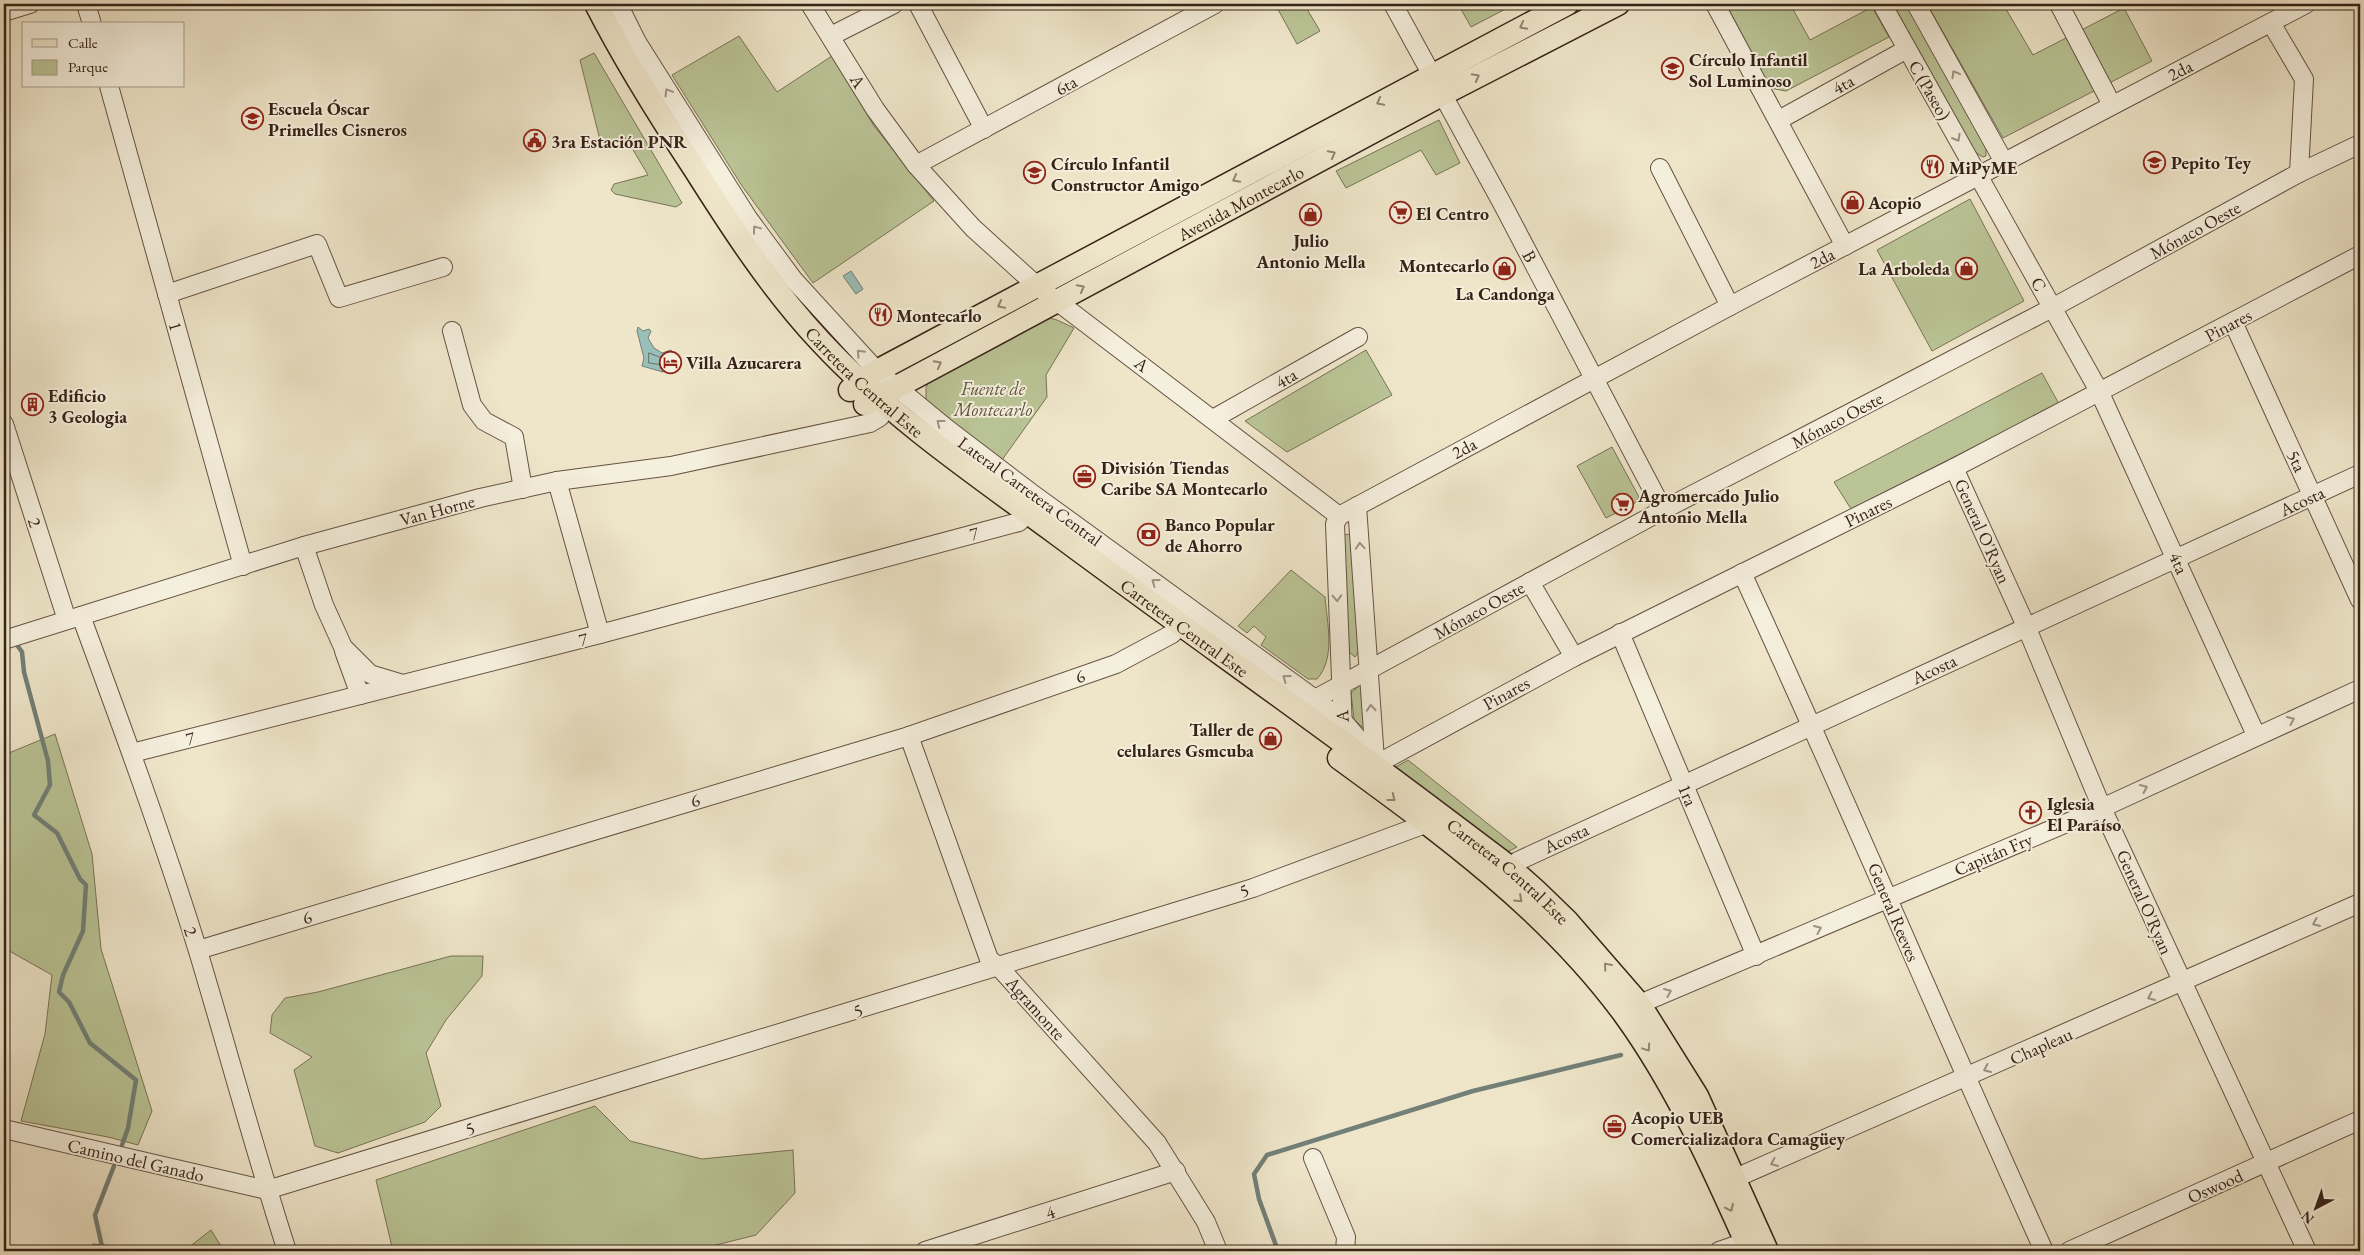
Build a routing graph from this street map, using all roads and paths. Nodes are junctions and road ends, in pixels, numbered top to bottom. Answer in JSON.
{"nodes":[{"id":1,"x":30,"y":4,"type":"edge"},
{"id":2,"x":86,"y":4,"type":"edge"},
{"id":3,"x":579,"y":4,"type":"edge"},
{"id":4,"x":596,"y":4,"type":"edge"},
{"id":5,"x":618,"y":4,"type":"edge"},
{"id":6,"x":810,"y":4,"type":"edge"},
{"id":7,"x":894,"y":4,"type":"edge"},
{"id":8,"x":918,"y":4,"type":"edge"},
{"id":9,"x":1215,"y":4,"type":"edge"},
{"id":10,"x":1393,"y":4,"type":"edge"},
{"id":11,"x":1567,"y":4,"type":"edge"},
{"id":12,"x":1618,"y":4,"type":"edge"},
{"id":13,"x":1715,"y":4,"type":"edge"},
{"id":14,"x":1882,"y":4,"type":"edge"},
{"id":15,"x":1916,"y":4,"type":"edge"},
{"id":16,"x":2060,"y":4,"type":"edge"},
{"id":17,"x":2306,"y":4,"type":"edge"},
{"id":18,"x":4,"y":12,"type":"edge"},
{"id":19,"x":91,"y":22,"type":"edge"},
{"id":20,"x":2270,"y":23,"type":"junction"},
{"id":21,"x":831,"y":36,"type":"junction"},
{"id":22,"x":1907,"y":49,"type":"junction"},
{"id":23,"x":1432,"y":74,"type":"junction"},
{"id":24,"x":110,"y":88,"type":"edge"},
{"id":25,"x":1443,"y":94,"type":"junction"},
{"id":26,"x":2112,"y":105,"type":"junction"},
{"id":27,"x":1779,"y":120,"type":"junction"},
{"id":28,"x":984,"y":129,"type":"junction"},
{"id":29,"x":2360,"y":144,"type":"edge"},
{"id":30,"x":2004,"y":162,"type":"junction"},
{"id":31,"x":916,"y":165,"type":"junction"},
{"id":32,"x":1660,"y":168,"type":"dead end"},
{"id":33,"x":2299,"y":173,"type":"junction"},
{"id":34,"x":1979,"y":176,"type":"junction"},
{"id":35,"x":1845,"y":246,"type":"junction"},
{"id":36,"x":2360,"y":255,"type":"edge"},
{"id":37,"x":443,"y":267,"type":"dead end"},
{"id":38,"x":1037,"y":286,"type":"junction"},
{"id":39,"x":167,"y":294,"type":"junction"},
{"id":40,"x":1058,"y":301,"type":"junction"},
{"id":41,"x":1730,"y":306,"type":"junction"},
{"id":42,"x":2052,"y":308,"type":"junction"},
{"id":43,"x":2233,"y":322,"type":"junction"},
{"id":44,"x":452,"y":331,"type":"dead end"},
{"id":45,"x":1358,"y":337,"type":"dead end"},
{"id":46,"x":1593,"y":379,"type":"junction"},
{"id":47,"x":2100,"y":392,"type":"junction"},
{"id":48,"x":872,"y":393,"type":"junction"},
{"id":49,"x":1213,"y":419,"type":"junction"},
{"id":50,"x":4,"y":424,"type":"edge"},
{"id":51,"x":1954,"y":468,"type":"junction"},
{"id":52,"x":2360,"y":474,"type":"edge"},
{"id":53,"x":557,"y":481,"type":"junction"},
{"id":54,"x":523,"y":488,"type":"junction"},
{"id":55,"x":2313,"y":496,"type":"junction"},
{"id":56,"x":1357,"y":506,"type":"junction"},
{"id":57,"x":1663,"y":510,"type":"junction"},
{"id":58,"x":1339,"y":516,"type":"junction"},
{"id":59,"x":1024,"y":517,"type":"junction"},
{"id":60,"x":304,"y":546,"type":"junction"},
{"id":61,"x":2177,"y":558,"type":"junction"},
{"id":62,"x":242,"y":566,"type":"junction"},
{"id":63,"x":1742,"y":573,"type":"junction"},
{"id":64,"x":1530,"y":582,"type":"junction"},
{"id":65,"x":2360,"y":600,"type":"edge"},
{"id":66,"x":74,"y":618,"type":"junction"},
{"id":67,"x":2026,"y":626,"type":"junction"},
{"id":68,"x":1176,"y":630,"type":"junction"},
{"id":69,"x":1620,"y":633,"type":"junction"},
{"id":70,"x":600,"y":634,"type":"junction"},
{"id":71,"x":4,"y":640,"type":"edge"},
{"id":72,"x":342,"y":647,"type":"junction"},
{"id":73,"x":1574,"y":657,"type":"junction"},
{"id":74,"x":1368,"y":670,"type":"junction"},
{"id":75,"x":404,"y":684,"type":"junction"},
{"id":76,"x":1340,"y":685,"type":"junction"},
{"id":77,"x":2360,"y":689,"type":"edge"},
{"id":78,"x":360,"y":695,"type":"junction"},
{"id":79,"x":1315,"y":699,"type":"junction"},
{"id":80,"x":1813,"y":726,"type":"junction"},
{"id":81,"x":2256,"y":735,"type":"junction"},
{"id":82,"x":909,"y":736,"type":"junction"},
{"id":83,"x":1343,"y":741,"type":"junction"},
{"id":84,"x":132,"y":753,"type":"junction"},
{"id":85,"x":1374,"y":768,"type":"junction"},
{"id":86,"x":1683,"y":783,"type":"junction"},
{"id":87,"x":2102,"y":808,"type":"junction"},
{"id":88,"x":1434,"y":820,"type":"junction"},
{"id":89,"x":1502,"y":873,"type":"junction"},
{"id":90,"x":1889,"y":899,"type":"junction"},
{"id":91,"x":2360,"y":903,"type":"edge"},
{"id":92,"x":198,"y":950,"type":"junction"},
{"id":93,"x":1756,"y":956,"type":"junction"},
{"id":94,"x":999,"y":967,"type":"junction"},
{"id":95,"x":2182,"y":983,"type":"junction"},
{"id":96,"x":1633,"y":1010,"type":"junction"},
{"id":97,"x":1966,"y":1079,"type":"junction"},
{"id":98,"x":2360,"y":1120,"type":"edge"},
{"id":99,"x":4,"y":1129,"type":"edge"},
{"id":100,"x":1314,"y":1158,"type":"dead end"},
{"id":101,"x":2267,"y":1163,"type":"junction"},
{"id":102,"x":1176,"y":1171,"type":"junction"},
{"id":103,"x":1727,"y":1182,"type":"junction"},
{"id":104,"x":267,"y":1190,"type":"junction"},
{"id":105,"x":1756,"y":1245,"type":"edge"},
{"id":106,"x":288,"y":1251,"type":"edge"},
{"id":107,"x":925,"y":1251,"type":"edge"},
{"id":108,"x":1218,"y":1251,"type":"edge"},
{"id":109,"x":1345,"y":1251,"type":"edge"},
{"id":110,"x":1719,"y":1251,"type":"edge"},
{"id":111,"x":2044,"y":1251,"type":"edge"},
{"id":112,"x":2069,"y":1251,"type":"edge"},
{"id":113,"x":2306,"y":1251,"type":"edge"}],
"edges":[{"from":1,"to":18,"type":"street"},
{"from":2,"to":19,"type":"street"},
{"from":3,"to":48,"type":"main road","name":"Carretera Central Este"},
{"from":4,"to":48,"type":"main road","name":"Carretera Central Este"},
{"from":48,"to":5,"type":"street","name":"Lateral Carretera Central","one_way":true},
{"from":6,"to":21,"type":"street","name":"A"},
{"from":7,"to":21,"type":"street"},
{"from":8,"to":28,"type":"street"},
{"from":9,"to":28,"type":"street","name":"6ta"},
{"from":10,"to":23,"type":"street","name":"B"},
{"from":11,"to":23,"type":"main road","name":"Avenida Montecarlo","one_way":true},
{"from":25,"to":12,"type":"main road","name":"Avenida Montecarlo","one_way":true},
{"from":13,"to":27,"type":"street"},
{"from":14,"to":22,"type":"street","name":"C (Paseo)"},
{"from":30,"to":15,"type":"street","name":"C (Paseo)","one_way":true},
{"from":16,"to":26,"type":"street"},
{"from":17,"to":20,"type":"street","name":"2da"},
{"from":20,"to":26,"type":"street","name":"2da"},
{"from":20,"to":33,"type":"street"},
{"from":21,"to":31,"type":"street","name":"A"},
{"from":22,"to":27,"type":"street","name":"4ta"},
{"from":22,"to":34,"type":"street","name":"C (Paseo)","one_way":true},
{"from":23,"to":25,"type":"street","name":"B"},
{"from":23,"to":38,"type":"main road","name":"Avenida Montecarlo","one_way":true},
{"from":24,"to":39,"type":"street","name":"1"},
{"from":40,"to":25,"type":"main road","name":"Avenida Montecarlo","one_way":true},
{"from":25,"to":46,"type":"street","name":"B"},
{"from":26,"to":30,"type":"street","name":"2da"},
{"from":27,"to":35,"type":"street"},
{"from":28,"to":31,"type":"street","name":"6ta"},
{"from":29,"to":33,"type":"street","name":"Mónaco Oeste"},
{"from":30,"to":34,"type":"street","name":"2da"},
{"from":31,"to":38,"type":"street","name":"A"},
{"from":32,"to":41,"type":"street"},
{"from":33,"to":42,"type":"street","name":"Mónaco Oeste"},
{"from":34,"to":35,"type":"street","name":"2da"},
{"from":34,"to":42,"type":"street","name":"C"},
{"from":35,"to":41,"type":"street","name":"2da"},
{"from":36,"to":43,"type":"street","name":"Pinares"},
{"from":37,"to":39,"type":"street"},
{"from":38,"to":40,"type":"street","name":"A"},
{"from":38,"to":48,"type":"main road","name":"Avenida Montecarlo","one_way":true},
{"from":39,"to":62,"type":"street","name":"1"},
{"from":48,"to":40,"type":"main road","name":"Avenida Montecarlo","one_way":true},
{"from":40,"to":49,"type":"street","name":"A"},
{"from":41,"to":46,"type":"street","name":"2da"},
{"from":42,"to":47,"type":"street","name":"C"},
{"from":42,"to":57,"type":"street","name":"Mónaco Oeste"},
{"from":43,"to":47,"type":"street","name":"Pinares"},
{"from":43,"to":55,"type":"street","name":"5ta"},
{"from":44,"to":54,"type":"street"},
{"from":45,"to":49,"type":"street","name":"4ta"},
{"from":46,"to":56,"type":"street","name":"2da"},
{"from":46,"to":57,"type":"street","name":"B"},
{"from":47,"to":51,"type":"street","name":"Pinares"},
{"from":47,"to":61,"type":"street","name":"4ta"},
{"from":48,"to":53,"type":"street","name":"Van Horne"},
{"from":48,"to":59,"type":"main road","name":"Carretera Central Este"},
{"from":79,"to":48,"type":"street","name":"Lateral Carretera Central","one_way":true},
{"from":49,"to":58,"type":"street","name":"A"},
{"from":50,"to":66,"type":"street","name":"2"},
{"from":51,"to":63,"type":"street","name":"Pinares"},
{"from":51,"to":67,"type":"street","name":"General O'Ryan"},
{"from":52,"to":55,"type":"street","name":"Acosta"},
{"from":53,"to":54,"type":"street","name":"Van Horne"},
{"from":53,"to":70,"type":"street"},
{"from":54,"to":60,"type":"street","name":"Van Horne"},
{"from":55,"to":61,"type":"street","name":"Acosta"},
{"from":55,"to":65,"type":"street","name":"5ta"},
{"from":56,"to":58,"type":"street","name":"2da"},
{"from":74,"to":56,"type":"street","name":"A","one_way":true},
{"from":57,"to":64,"type":"street","name":"Mónaco Oeste"},
{"from":58,"to":76,"type":"street","name":"A","one_way":true},
{"from":59,"to":68,"type":"main road","name":"Carretera Central Este"},
{"from":59,"to":70,"type":"street","name":"7"},
{"from":60,"to":62,"type":"street","name":"Van Horne"},
{"from":60,"to":72,"type":"street"},
{"from":61,"to":67,"type":"street","name":"Acosta"},
{"from":61,"to":81,"type":"street","name":"4ta"},
{"from":62,"to":66,"type":"street","name":"Van Horne"},
{"from":63,"to":69,"type":"street","name":"Pinares"},
{"from":63,"to":80,"type":"street","name":"General Reeves"},
{"from":64,"to":73,"type":"street"},
{"from":64,"to":74,"type":"street","name":"Mónaco Oeste"},
{"from":66,"to":71,"type":"street","name":"Van Horne"},
{"from":66,"to":84,"type":"street","name":"2"},
{"from":67,"to":80,"type":"street","name":"Acosta"},
{"from":67,"to":87,"type":"street","name":"General O'Ryan"},
{"from":68,"to":82,"type":"street","name":"6"},
{"from":68,"to":83,"type":"main road","name":"Carretera Central Este"},
{"from":69,"to":73,"type":"street","name":"Pinares"},
{"from":69,"to":86,"type":"street","name":"1ra"},
{"from":70,"to":75,"type":"street","name":"7"},
{"from":72,"to":75,"type":"street"},
{"from":72,"to":78,"type":"street"},
{"from":73,"to":85,"type":"street","name":"Pinares"},
{"from":74,"to":76,"type":"street","name":"Mónaco Oeste"},
{"from":85,"to":74,"type":"street","name":"A","one_way":true},
{"from":75,"to":78,"type":"street","name":"7"},
{"from":76,"to":79,"type":"street","name":"Mónaco Oeste"},
{"from":76,"to":83,"type":"street","name":"A"},
{"from":81,"to":77,"type":"street","name":"Capitán Fry","one_way":true},
{"from":78,"to":84,"type":"street","name":"7"},
{"from":79,"to":83,"type":"street","name":"Lateral Carretera Central"},
{"from":80,"to":86,"type":"street","name":"Acosta"},
{"from":80,"to":90,"type":"street","name":"General Reeves"},
{"from":87,"to":81,"type":"street","name":"Capitán Fry","one_way":true},
{"from":82,"to":92,"type":"street","name":"6"},
{"from":82,"to":94,"type":"street","name":"Agramonte"},
{"from":83,"to":85,"type":"main road","name":"Carretera Central Este"},
{"from":84,"to":92,"type":"street","name":"2"},
{"from":85,"to":88,"type":"main road","name":"Carretera Central Este"},
{"from":86,"to":89,"type":"street","name":"Acosta"},
{"from":86,"to":93,"type":"street","name":"1ra"},
{"from":87,"to":90,"type":"street","name":"Capitán Fry"},
{"from":87,"to":95,"type":"street","name":"General O'Ryan"},
{"from":88,"to":89,"type":"main road","name":"Carretera Central Este"},
{"from":88,"to":94,"type":"street","name":"5"},
{"from":89,"to":96,"type":"main road","name":"Carretera Central Este"},
{"from":93,"to":90,"type":"street","name":"Capitán Fry","one_way":true},
{"from":90,"to":97,"type":"street","name":"General Reeves"},
{"from":91,"to":95,"type":"street","name":"Chapleau","one_way":true},
{"from":92,"to":104,"type":"street","name":"2"},
{"from":96,"to":93,"type":"street","name":"Capitán Fry","one_way":true},
{"from":94,"to":102,"type":"street","name":"Agramonte"},
{"from":94,"to":104,"type":"street","name":"5"},
{"from":95,"to":97,"type":"street","name":"Chapleau","one_way":true},
{"from":95,"to":101,"type":"street","name":"General O'Ryan"},
{"from":96,"to":103,"type":"main road","name":"Carretera Central Este"},
{"from":97,"to":103,"type":"street","name":"Chapleau","one_way":true},
{"from":97,"to":111,"type":"street","name":"General Reeves"},
{"from":98,"to":101,"type":"street","name":"Oswood"},
{"from":99,"to":104,"type":"street","name":"Camino del Ganado"},
{"from":100,"to":109,"type":"street"},
{"from":101,"to":112,"type":"street","name":"Oswood"},
{"from":101,"to":113,"type":"street","name":"General O'Ryan"},
{"from":102,"to":107,"type":"street","name":"4"},
{"from":102,"to":108,"type":"street","name":"Agramonte"},
{"from":103,"to":105,"type":"main road","name":"Carretera Central Este"},
{"from":104,"to":106,"type":"street","name":"2"},
{"from":105,"to":110,"type":"street"}]}
